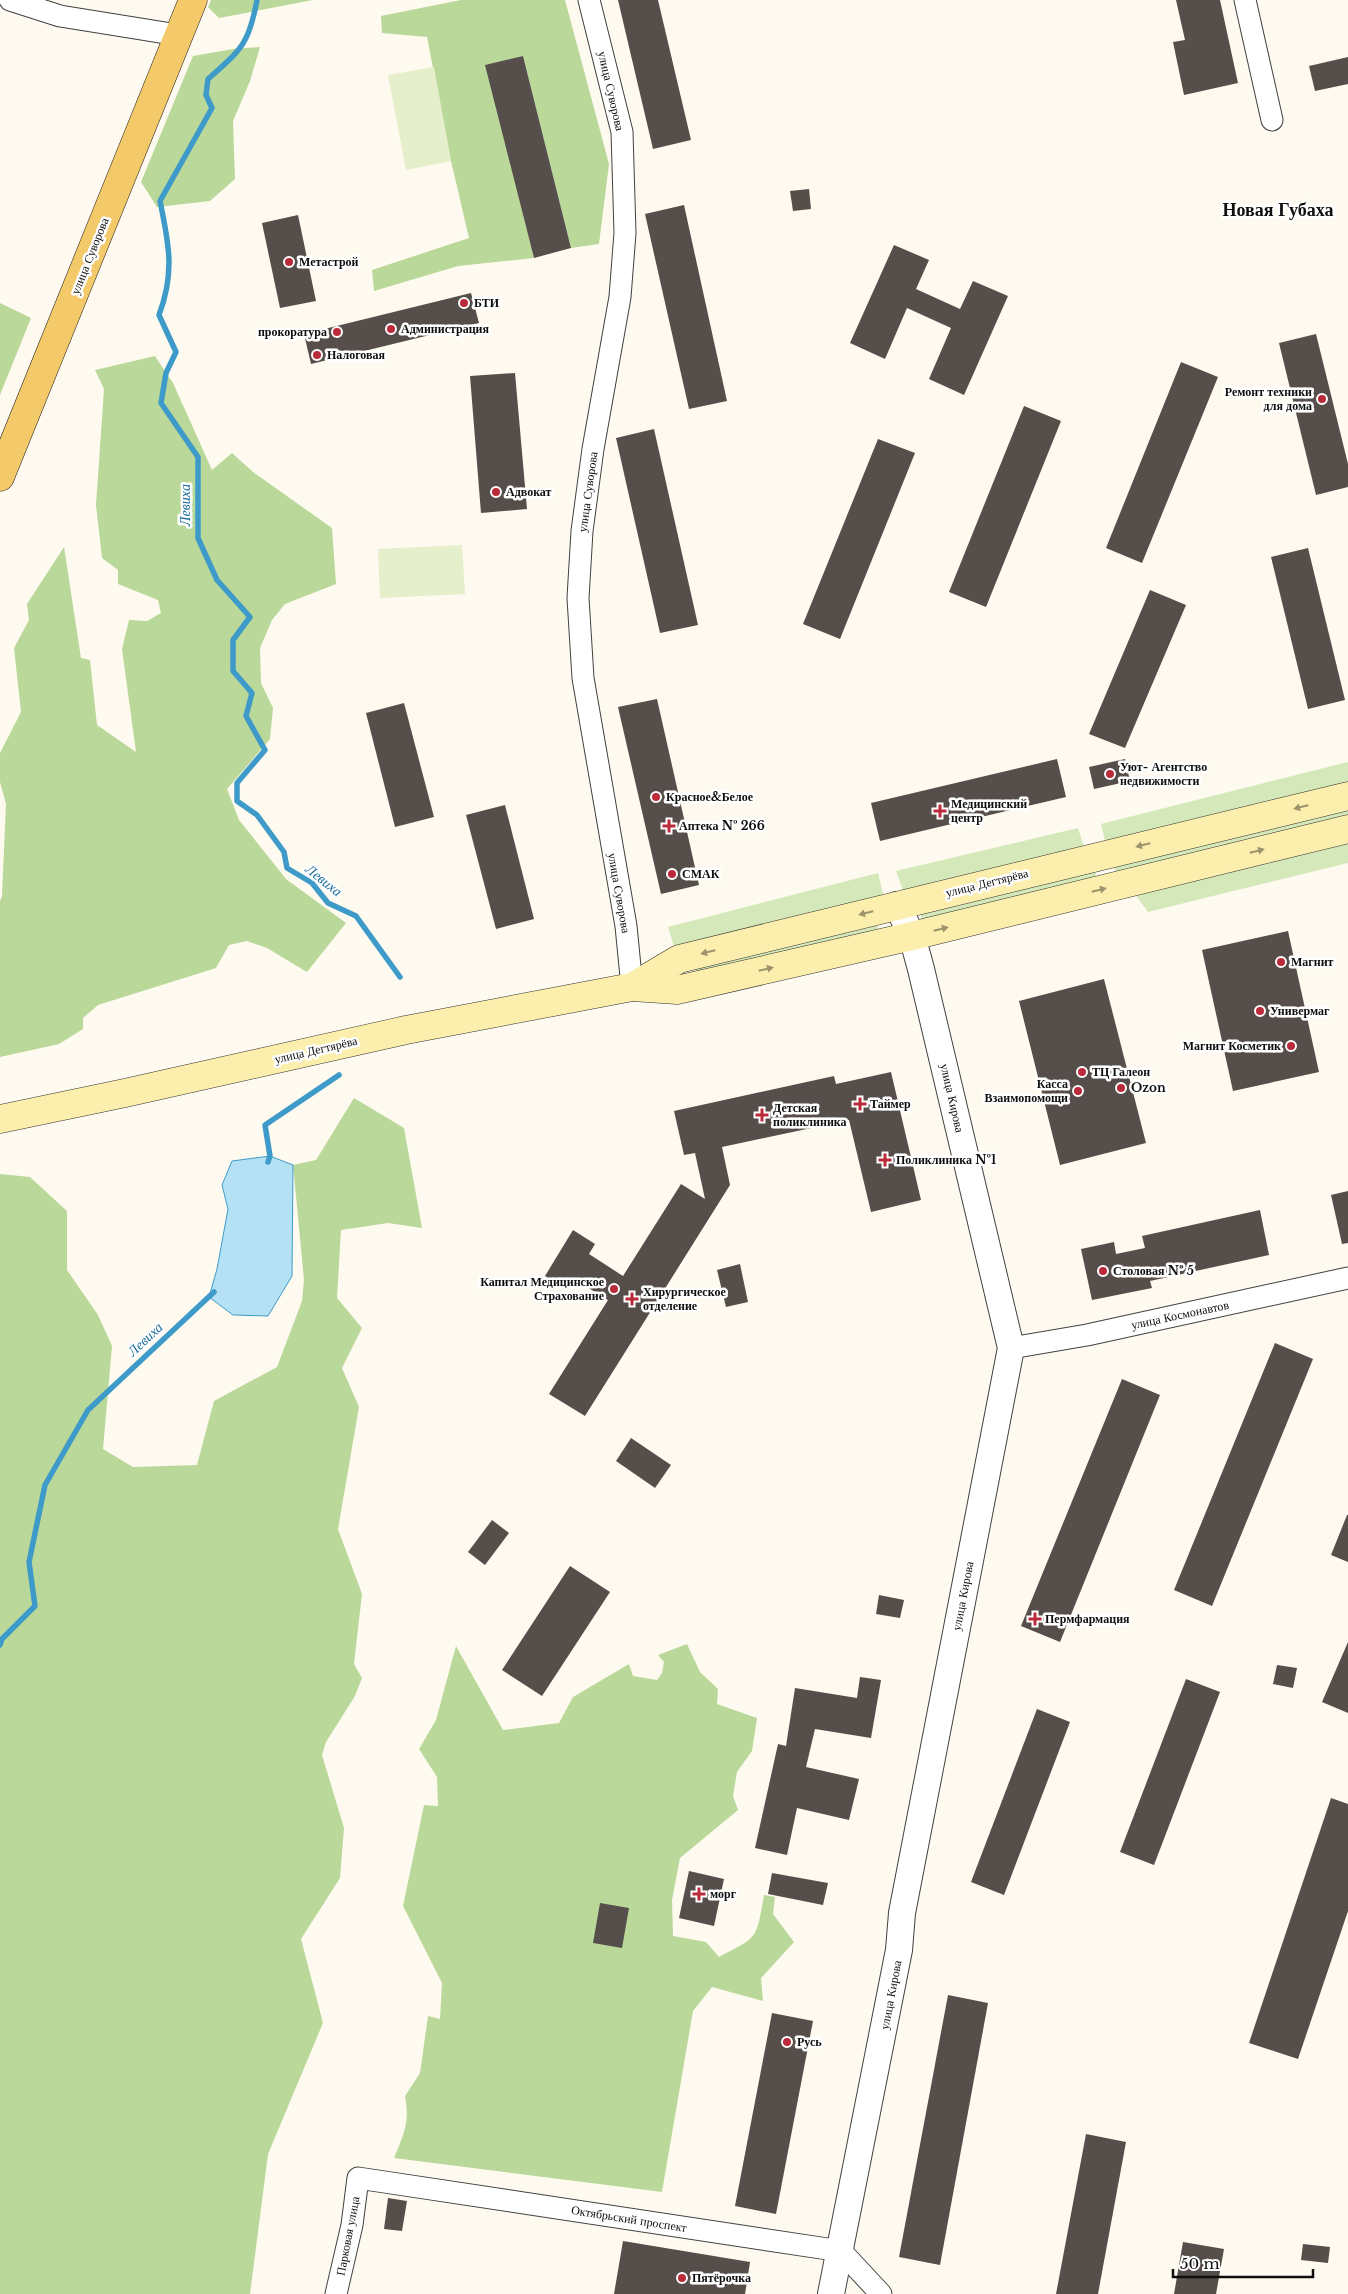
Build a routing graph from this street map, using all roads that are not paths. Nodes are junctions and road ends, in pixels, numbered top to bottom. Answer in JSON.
{"nodes":[{"id":1,"x":10,"y":0,"type":"edge"},
{"id":2,"x":193,"y":0,"type":"edge"},
{"id":3,"x":590,"y":0,"type":"edge"},
{"id":4,"x":1246,"y":0,"type":"edge"},
{"id":5,"x":178,"y":35,"type":"junction"},
{"id":6,"x":1272,"y":120,"type":"dead end"},
{"id":7,"x":0,"y":477,"type":"edge"},
{"id":8,"x":1348,"y":796,"type":"edge"},
{"id":9,"x":1348,"y":829,"type":"edge"},
{"id":10,"x":898,"y":905,"type":"junction"},
{"id":11,"x":912,"y":936,"type":"junction"},
{"id":12,"x":632,"y":987,"type":"junction"},
{"id":13,"x":0,"y":1119,"type":"edge"},
{"id":14,"x":1348,"y":1278,"type":"edge"},
{"id":15,"x":1011,"y":1348,"type":"junction"},
{"id":16,"x":358,"y":2178,"type":"joint"},
{"id":17,"x":841,"y":2251,"type":"junction"},
{"id":18,"x":875,"y":2288,"type":"edge"},
{"id":19,"x":336,"y":2294,"type":"edge"},
{"id":20,"x":831,"y":2294,"type":"edge"}],
"edges":[{"from":1,"to":5,"type":"street"},
{"from":2,"to":5,"type":"main road","name":"улица Суворова"},
{"from":3,"to":12,"type":"street","name":"улица Суворова"},
{"from":4,"to":6,"type":"street"},
{"from":5,"to":7,"type":"main road","name":"улица Суворова"},
{"from":8,"to":10,"type":"main road","name":"улица Дегтярёва","one_way":true},
{"from":11,"to":9,"type":"main road","name":"улица Дегтярёва","one_way":true},
{"from":10,"to":11,"type":"street","name":"улица Кирова"},
{"from":10,"to":12,"type":"main road","name":"улица Дегтярёва","one_way":true},
{"from":12,"to":11,"type":"main road","name":"улица Дегтярёва","one_way":true},
{"from":11,"to":15,"type":"street","name":"улица Кирова"},
{"from":12,"to":13,"type":"main road","name":"улица Дегтярёва"},
{"from":14,"to":15,"type":"street","name":"улица Космонавтов"},
{"from":15,"to":17,"type":"street","name":"улица Кирова"},
{"from":16,"to":17,"type":"street","name":"Октябрьский проспект"},
{"from":16,"to":19,"type":"street","name":"Парковая улица"},
{"from":17,"to":18,"type":"street"},
{"from":17,"to":20,"type":"street","name":"улица Кирова"}]}
